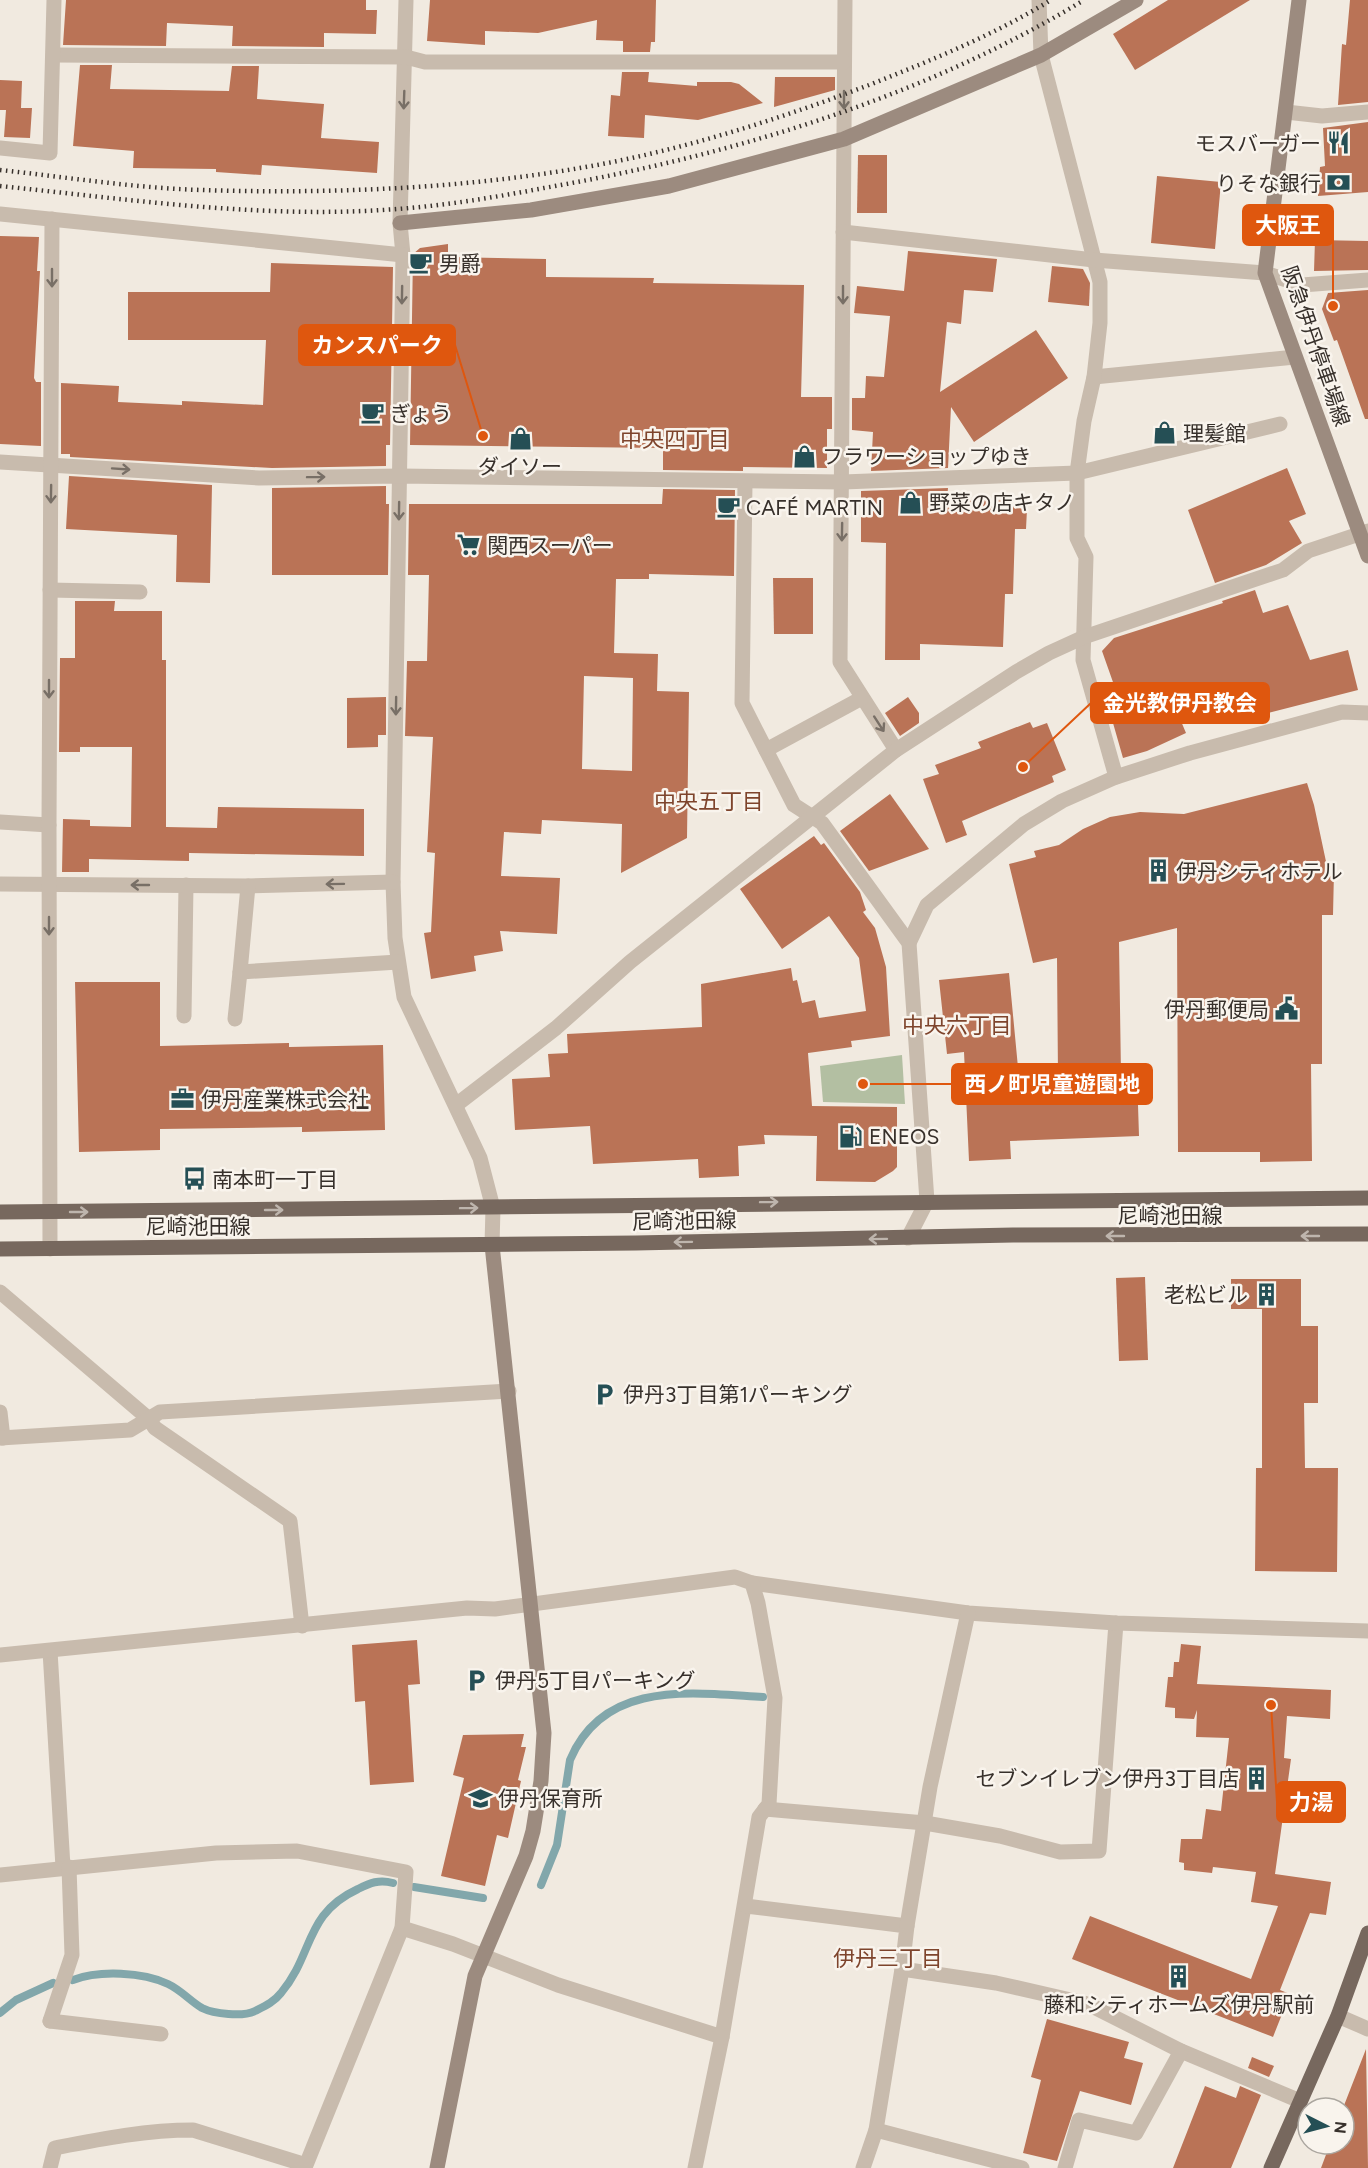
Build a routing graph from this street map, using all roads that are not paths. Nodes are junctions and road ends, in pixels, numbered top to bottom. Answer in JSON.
{"nodes":[{"id":1,"x":54,"y":0,"type":"edge"},
{"id":2,"x":406,"y":0,"type":"edge"},
{"id":3,"x":845,"y":0,"type":"edge"},
{"id":4,"x":1039,"y":0,"type":"edge"},
{"id":5,"x":1136,"y":0,"type":"edge"},
{"id":6,"x":1299,"y":0,"type":"edge"},
{"id":7,"x":54,"y":55,"type":"junction"},
{"id":8,"x":1041,"y":55,"type":"junction"},
{"id":9,"x":406,"y":57,"type":"junction"},
{"id":10,"x":844,"y":62,"type":"junction"},
{"id":11,"x":1286,"y":112,"type":"junction"},
{"id":12,"x":1368,"y":112,"type":"edge"},
{"id":13,"x":844,"y":139,"type":"junction"},
{"id":14,"x":0,"y":148,"type":"edge"},
{"id":15,"x":0,"y":214,"type":"edge"},
{"id":16,"x":52,"y":219,"type":"junction"},
{"id":17,"x":400,"y":223,"type":"junction"},
{"id":18,"x":843,"y":232,"type":"junction"},
{"id":19,"x":403,"y":255,"type":"junction"},
{"id":20,"x":1094,"y":260,"type":"junction"},
{"id":21,"x":1265,"y":273,"type":"junction"},
{"id":22,"x":1368,"y":280,"type":"edge"},
{"id":23,"x":1295,"y":357,"type":"junction"},
{"id":24,"x":1094,"y":377,"type":"junction"},
{"id":25,"x":1280,"y":424,"type":"dead end"},
{"id":26,"x":0,"y":462,"type":"edge"},
{"id":27,"x":51,"y":465,"type":"junction"},
{"id":28,"x":1077,"y":473,"type":"junction"},
{"id":29,"x":400,"y":476,"type":"junction"},
{"id":30,"x":843,"y":482,"type":"junction"},
{"id":31,"x":745,"y":483,"type":"junction"},
{"id":32,"x":1365,"y":532,"type":"edge"},
{"id":33,"x":1368,"y":556,"type":"edge"},
{"id":34,"x":50,"y":590,"type":"junction"},
{"id":35,"x":140,"y":592,"type":"dead end"},
{"id":36,"x":1084,"y":637,"type":"junction"},
{"id":37,"x":862,"y":698,"type":"junction"},
{"id":38,"x":1368,"y":713,"type":"edge"},
{"id":39,"x":766,"y":750,"type":"junction"},
{"id":40,"x":896,"y":750,"type":"junction"},
{"id":41,"x":1116,"y":777,"type":"junction"},
{"id":42,"x":814,"y":817,"type":"junction"},
{"id":43,"x":0,"y":822,"type":"edge"},
{"id":44,"x":49,"y":825,"type":"junction"},
{"id":45,"x":393,"y":882,"type":"junction"},
{"id":46,"x":0,"y":884,"type":"edge"},
{"id":47,"x":49,"y":885,"type":"junction"},
{"id":48,"x":186,"y":885,"type":"junction"},
{"id":49,"x":248,"y":886,"type":"junction"},
{"id":50,"x":909,"y":943,"type":"junction"},
{"id":51,"x":398,"y":962,"type":"junction"},
{"id":52,"x":240,"y":972,"type":"junction"},
{"id":53,"x":184,"y":1016,"type":"dead end"},
{"id":54,"x":235,"y":1019,"type":"dead end"},
{"id":55,"x":456,"y":1105,"type":"junction"},
{"id":56,"x":1368,"y":1198,"type":"edge"},
{"id":57,"x":927,"y":1201,"type":"junction"},
{"id":58,"x":493,"y":1208,"type":"junction"},
{"id":59,"x":0,"y":1212,"type":"edge"},
{"id":60,"x":50,"y":1212,"type":"junction"},
{"id":61,"x":1368,"y":1234,"type":"edge"},
{"id":62,"x":908,"y":1238,"type":"junction"},
{"id":63,"x":492,"y":1245,"type":"junction"},
{"id":64,"x":0,"y":1249,"type":"edge"},
{"id":65,"x":50,"y":1249,"type":"junction"},
{"id":66,"x":0,"y":1292,"type":"edge"},
{"id":67,"x":509,"y":1391,"type":"junction"},
{"id":68,"x":0,"y":1412,"type":"edge"},
{"id":69,"x":149,"y":1419,"type":"junction"},
{"id":70,"x":1,"y":1438,"type":"edge"},
{"id":71,"x":752,"y":1583,"type":"junction"},
{"id":72,"x":532,"y":1604,"type":"junction"},
{"id":73,"x":968,"y":1613,"type":"junction"},
{"id":74,"x":1116,"y":1623,"type":"junction"},
{"id":75,"x":302,"y":1626,"type":"junction"},
{"id":76,"x":1368,"y":1631,"type":"edge"},
{"id":77,"x":51,"y":1651,"type":"junction"},
{"id":78,"x":0,"y":1655,"type":"edge"},
{"id":79,"x":765,"y":1809,"type":"junction"},
{"id":80,"x":925,"y":1823,"type":"junction"},
{"id":81,"x":66,"y":1867,"type":"junction"},
{"id":82,"x":0,"y":1875,"type":"edge"},
{"id":83,"x":746,"y":1906,"type":"junction"},
{"id":84,"x":907,"y":1926,"type":"junction"},
{"id":85,"x":402,"y":1928,"type":"junction"},
{"id":86,"x":1368,"y":1933,"type":"edge"},
{"id":87,"x":484,"y":1956,"type":"junction"},
{"id":88,"x":902,"y":1969,"type":"junction"},
{"id":89,"x":1338,"y":2016,"type":"junction"},
{"id":90,"x":1368,"y":2029,"type":"edge"},
{"id":91,"x":161,"y":2034,"type":"dead end"},
{"id":92,"x":722,"y":2037,"type":"junction"},
{"id":93,"x":1181,"y":2051,"type":"junction"},
{"id":94,"x":1302,"y":2096,"type":"edge"},
{"id":95,"x":1296,"y":2099,"type":"edge"},
{"id":96,"x":1296,"y":2110,"type":"edge"},
{"id":97,"x":876,"y":2130,"type":"junction"},
{"id":98,"x":305,"y":2167,"type":"edge"},
{"id":99,"x":50,"y":2168,"type":"edge"},
{"id":100,"x":437,"y":2168,"type":"edge"},
{"id":101,"x":695,"y":2168,"type":"edge"},
{"id":102,"x":863,"y":2168,"type":"edge"},
{"id":103,"x":1022,"y":2168,"type":"edge"},
{"id":104,"x":1065,"y":2168,"type":"edge"},
{"id":105,"x":1271,"y":2168,"type":"edge"}],
"edges":[{"from":1,"to":7,"type":"street"},
{"from":2,"to":9,"type":"street"},
{"from":3,"to":10,"type":"street"},
{"from":4,"to":8,"type":"street"},
{"from":5,"to":8,"type":"street"},
{"from":6,"to":11,"type":"street","name":"阪急伊丹停車場線"},
{"from":7,"to":9,"type":"street"},
{"from":7,"to":14,"type":"street"},
{"from":8,"to":13,"type":"street"},
{"from":8,"to":20,"type":"street"},
{"from":9,"to":10,"type":"street"},
{"from":9,"to":17,"type":"street","one_way":true},
{"from":10,"to":13,"type":"street","one_way":true},
{"from":11,"to":12,"type":"street"},
{"from":11,"to":21,"type":"street","name":"阪急伊丹停車場線"},
{"from":13,"to":17,"type":"street"},
{"from":13,"to":18,"type":"street"},
{"from":15,"to":16,"type":"street"},
{"from":16,"to":19,"type":"street"},
{"from":16,"to":27,"type":"street","one_way":true},
{"from":17,"to":19,"type":"street"},
{"from":18,"to":20,"type":"street"},
{"from":18,"to":30,"type":"street","one_way":true},
{"from":19,"to":29,"type":"street","one_way":true},
{"from":20,"to":21,"type":"street"},
{"from":20,"to":24,"type":"street"},
{"from":21,"to":22,"type":"street"},
{"from":21,"to":23,"type":"street","name":"阪急伊丹停車場線"},
{"from":23,"to":24,"type":"street"},
{"from":23,"to":32,"type":"street","name":"阪急伊丹停車場線"},
{"from":24,"to":28,"type":"street"},
{"from":25,"to":28,"type":"street"},
{"from":26,"to":27,"type":"street"},
{"from":27,"to":29,"type":"street","one_way":true},
{"from":27,"to":34,"type":"street","one_way":true},
{"from":28,"to":30,"type":"street"},
{"from":28,"to":36,"type":"street"},
{"from":29,"to":31,"type":"street"},
{"from":29,"to":45,"type":"street","one_way":true},
{"from":30,"to":31,"type":"street"},
{"from":30,"to":37,"type":"street","one_way":true},
{"from":31,"to":39,"type":"street"},
{"from":32,"to":33,"type":"street","name":"阪急伊丹停車場線"},
{"from":32,"to":36,"type":"street"},
{"from":34,"to":35,"type":"street"},
{"from":34,"to":44,"type":"street","one_way":true},
{"from":36,"to":40,"type":"street"},
{"from":36,"to":41,"type":"street"},
{"from":37,"to":39,"type":"street"},
{"from":37,"to":40,"type":"street","one_way":true},
{"from":38,"to":41,"type":"street"},
{"from":39,"to":42,"type":"street"},
{"from":40,"to":42,"type":"street"},
{"from":41,"to":50,"type":"street"},
{"from":42,"to":50,"type":"street"},
{"from":42,"to":55,"type":"street"},
{"from":43,"to":44,"type":"street"},
{"from":44,"to":47,"type":"street"},
{"from":45,"to":49,"type":"street","one_way":true},
{"from":45,"to":51,"type":"street"},
{"from":46,"to":47,"type":"street"},
{"from":48,"to":47,"type":"street","one_way":true},
{"from":47,"to":60,"type":"street","one_way":true},
{"from":48,"to":49,"type":"street"},
{"from":48,"to":53,"type":"street"},
{"from":49,"to":52,"type":"street"},
{"from":50,"to":57,"type":"street"},
{"from":51,"to":52,"type":"street"},
{"from":51,"to":55,"type":"street"},
{"from":52,"to":54,"type":"street"},
{"from":55,"to":58,"type":"street"},
{"from":56,"to":57,"type":"main road","name":"尼崎池田線"},
{"from":58,"to":57,"type":"main road","name":"尼崎池田線","one_way":true},
{"from":57,"to":62,"type":"street"},
{"from":60,"to":58,"type":"main road","name":"尼崎池田線","one_way":true},
{"from":58,"to":63,"type":"street"},
{"from":59,"to":60,"type":"main road","name":"尼崎池田線"},
{"from":60,"to":65,"type":"street"},
{"from":61,"to":62,"type":"main road","name":"尼崎池田線","one_way":true},
{"from":62,"to":63,"type":"main road","name":"尼崎池田線","one_way":true},
{"from":63,"to":65,"type":"main road","name":"尼崎池田線"},
{"from":63,"to":67,"type":"street"},
{"from":64,"to":65,"type":"main road","name":"尼崎池田線"},
{"from":66,"to":69,"type":"street"},
{"from":67,"to":69,"type":"street"},
{"from":67,"to":72,"type":"street"},
{"from":68,"to":70,"type":"street"},
{"from":69,"to":70,"type":"street"},
{"from":69,"to":75,"type":"street"},
{"from":71,"to":72,"type":"street"},
{"from":71,"to":73,"type":"street"},
{"from":71,"to":79,"type":"street"},
{"from":72,"to":75,"type":"street"},
{"from":72,"to":87,"type":"street"},
{"from":73,"to":74,"type":"street"},
{"from":73,"to":80,"type":"street"},
{"from":74,"to":76,"type":"street"},
{"from":74,"to":80,"type":"street"},
{"from":75,"to":77,"type":"street"},
{"from":77,"to":78,"type":"street"},
{"from":77,"to":81,"type":"street"},
{"from":79,"to":80,"type":"street"},
{"from":79,"to":83,"type":"street"},
{"from":80,"to":84,"type":"street"},
{"from":81,"to":82,"type":"street"},
{"from":81,"to":85,"type":"street"},
{"from":81,"to":91,"type":"street"},
{"from":83,"to":84,"type":"street"},
{"from":83,"to":92,"type":"street"},
{"from":84,"to":88,"type":"street"},
{"from":85,"to":87,"type":"street"},
{"from":85,"to":98,"type":"street"},
{"from":86,"to":89,"type":"main road"},
{"from":87,"to":92,"type":"street"},
{"from":87,"to":100,"type":"street"},
{"from":88,"to":93,"type":"street"},
{"from":88,"to":97,"type":"street"},
{"from":89,"to":90,"type":"street"},
{"from":89,"to":94,"type":"main road"},
{"from":92,"to":101,"type":"street"},
{"from":93,"to":95,"type":"street"},
{"from":93,"to":104,"type":"street"},
{"from":96,"to":105,"type":"main road"},
{"from":97,"to":102,"type":"street"},
{"from":97,"to":103,"type":"street"},
{"from":98,"to":99,"type":"street"}]}
